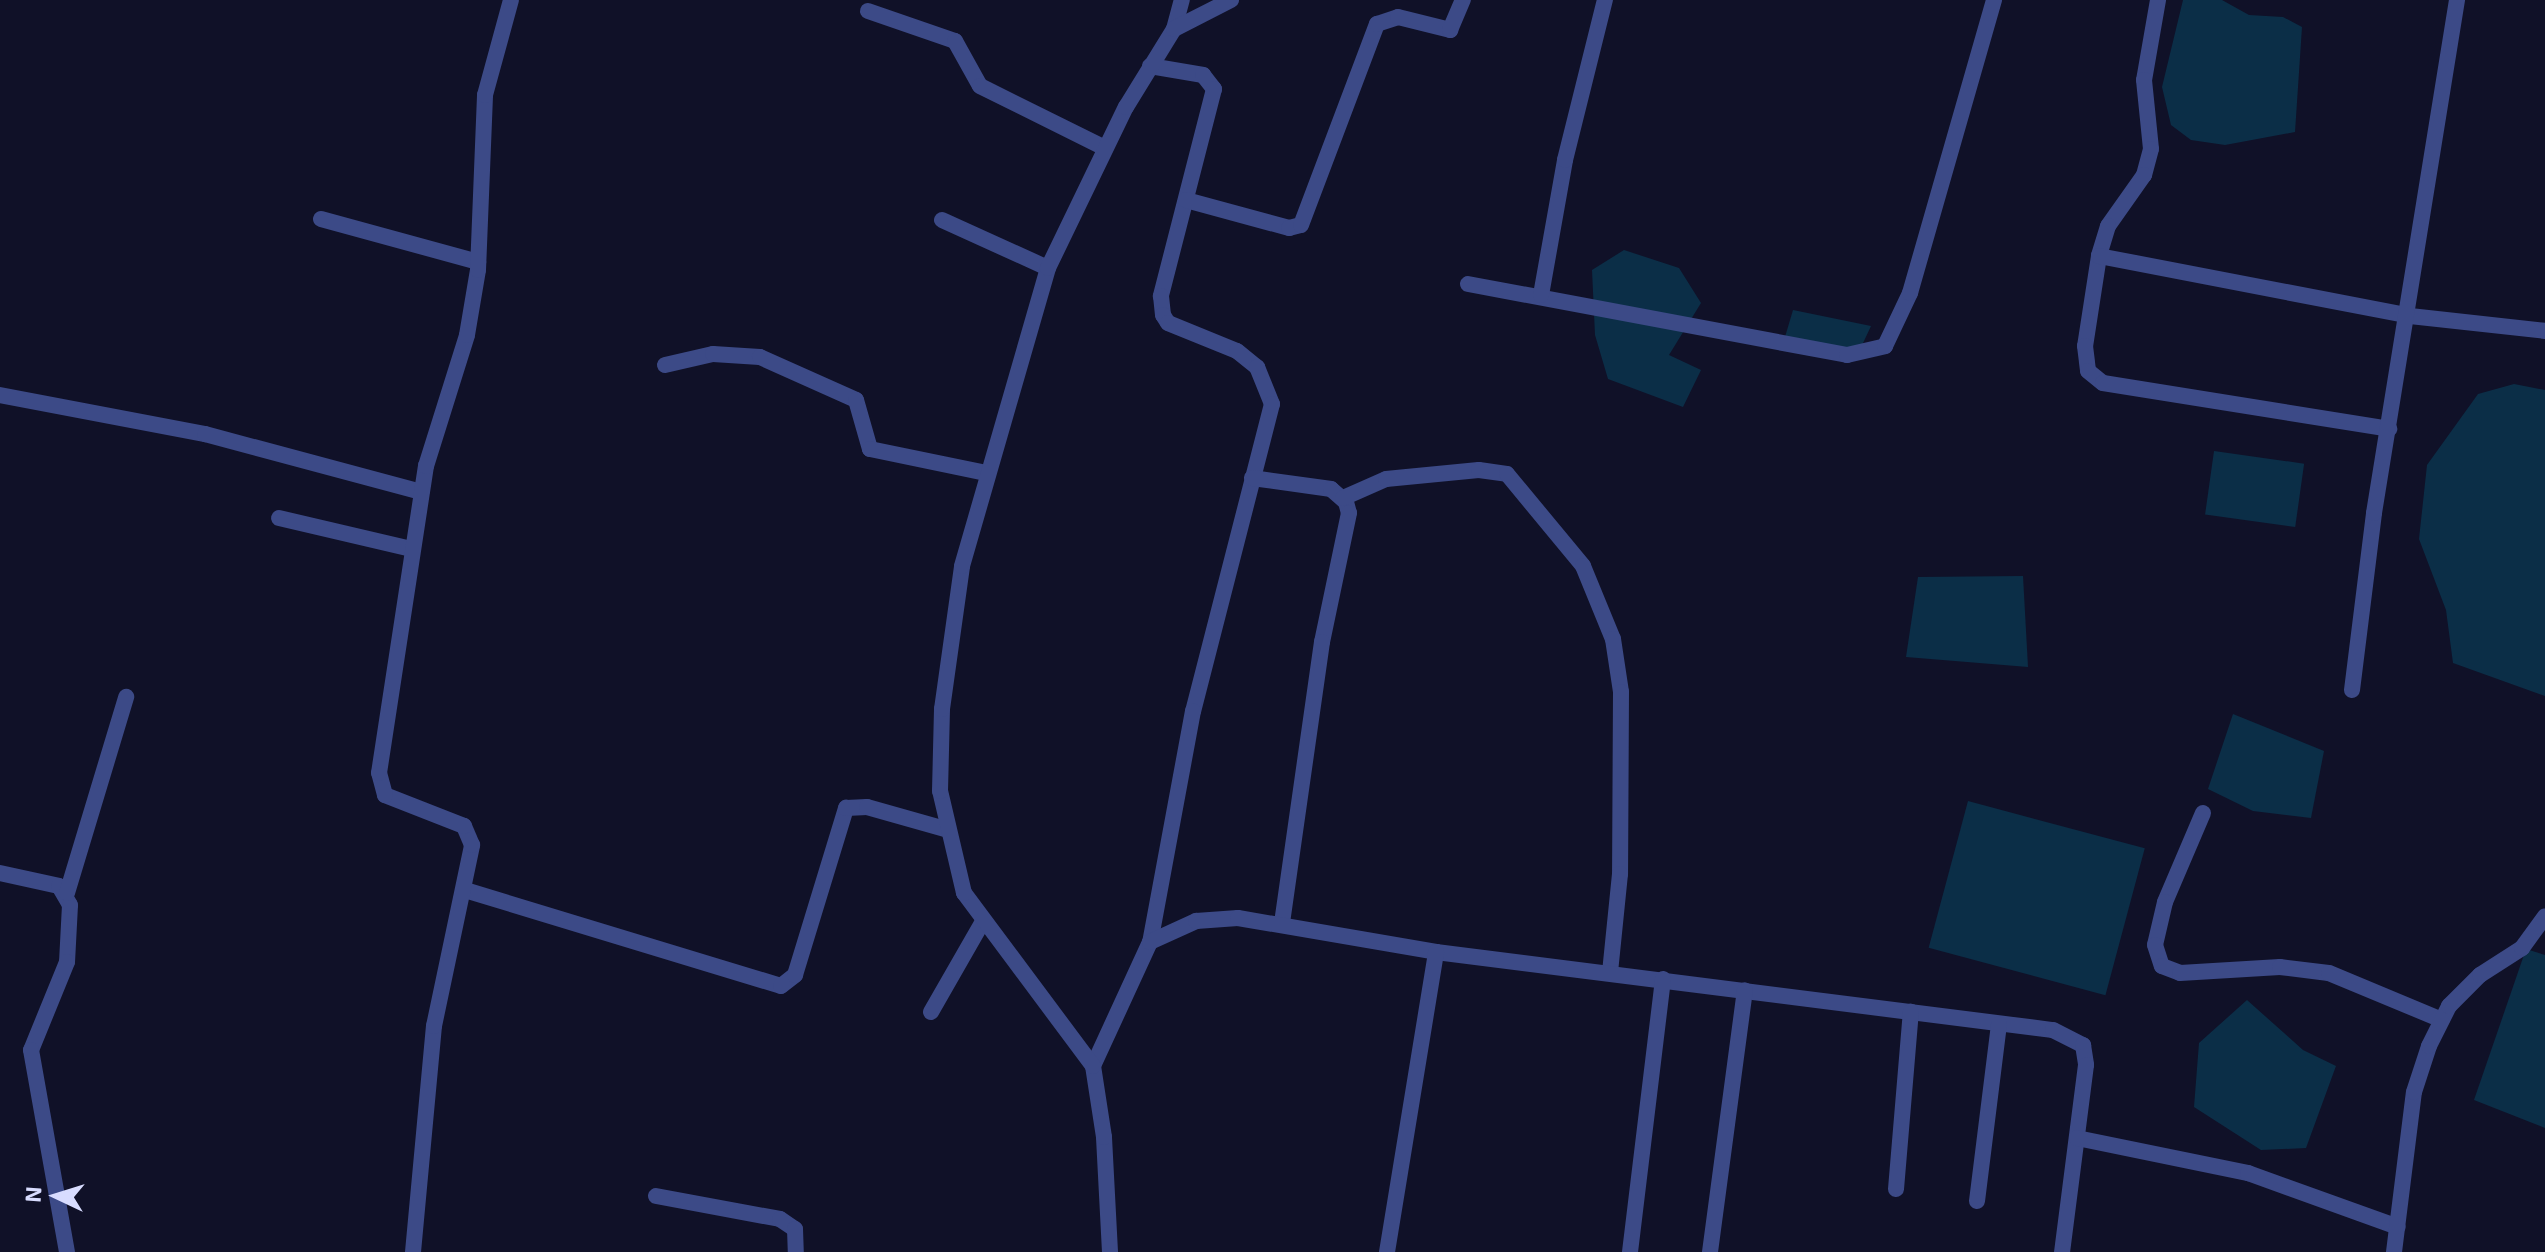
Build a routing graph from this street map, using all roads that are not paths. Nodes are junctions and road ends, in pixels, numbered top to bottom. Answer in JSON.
{"nodes":[{"id":1,"x":511,"y":0,"type":"edge"},
{"id":2,"x":1182,"y":0,"type":"edge"},
{"id":3,"x":1231,"y":0,"type":"edge"},
{"id":4,"x":1463,"y":0,"type":"edge"},
{"id":5,"x":1605,"y":0,"type":"edge"},
{"id":6,"x":1994,"y":0,"type":"edge"},
{"id":7,"x":2158,"y":0,"type":"edge"},
{"id":8,"x":2457,"y":0,"type":"edge"},
{"id":9,"x":868,"y":11,"type":"dead end"},
{"id":10,"x":1174,"y":29,"type":"junction"},
{"id":11,"x":1150,"y":66,"type":"junction"},
{"id":12,"x":1105,"y":148,"type":"junction"},
{"id":13,"x":1186,"y":200,"type":"junction"},
{"id":14,"x":321,"y":219,"type":"dead end"},
{"id":15,"x":942,"y":220,"type":"dead end"},
{"id":16,"x":2099,"y":256,"type":"junction"},
{"id":17,"x":478,"y":262,"type":"junction"},
{"id":18,"x":1048,"y":268,"type":"junction"},
{"id":19,"x":1468,"y":284,"type":"dead end"},
{"id":20,"x":1541,"y":295,"type":"junction"},
{"id":21,"x":2410,"y":316,"type":"junction"},
{"id":22,"x":2545,"y":331,"type":"edge"},
{"id":23,"x":665,"y":365,"type":"dead end"},
{"id":24,"x":0,"y":395,"type":"edge"},
{"id":25,"x":2389,"y":429,"type":"junction"},
{"id":26,"x":986,"y":473,"type":"junction"},
{"id":27,"x":1252,"y":478,"type":"junction"},
{"id":28,"x":421,"y":492,"type":"junction"},
{"id":29,"x":1343,"y":498,"type":"junction"},
{"id":30,"x":279,"y":518,"type":"dead end"},
{"id":31,"x":411,"y":549,"type":"junction"},
{"id":32,"x":2352,"y":690,"type":"dead end"},
{"id":33,"x":126,"y":697,"type":"dead end"},
{"id":34,"x":2203,"y":813,"type":"dead end"},
{"id":35,"x":945,"y":829,"type":"junction"},
{"id":36,"x":0,"y":873,"type":"edge"},
{"id":37,"x":465,"y":890,"type":"junction"},
{"id":38,"x":67,"y":893,"type":"junction"},
{"id":39,"x":2545,"y":916,"type":"edge"},
{"id":40,"x":982,"y":923,"type":"junction"},
{"id":41,"x":1282,"y":923,"type":"junction"},
{"id":42,"x":1150,"y":942,"type":"junction"},
{"id":43,"x":1436,"y":952,"type":"junction"},
{"id":44,"x":1610,"y":972,"type":"junction"},
{"id":45,"x":1663,"y":979,"type":"junction"},
{"id":46,"x":1745,"y":990,"type":"junction"},
{"id":47,"x":931,"y":1012,"type":"dead end"},
{"id":48,"x":1911,"y":1012,"type":"junction"},
{"id":49,"x":2442,"y":1020,"type":"junction"},
{"id":50,"x":1999,"y":1024,"type":"junction"},
{"id":51,"x":1093,"y":1066,"type":"junction"},
{"id":52,"x":2077,"y":1138,"type":"junction"},
{"id":53,"x":1896,"y":1189,"type":"dead end"},
{"id":54,"x":656,"y":1196,"type":"dead end"},
{"id":55,"x":1977,"y":1201,"type":"dead end"},
{"id":56,"x":2398,"y":1227,"type":"junction"},
{"id":57,"x":67,"y":1252,"type":"edge"},
{"id":58,"x":413,"y":1252,"type":"edge"},
{"id":59,"x":796,"y":1252,"type":"edge"},
{"id":60,"x":1110,"y":1252,"type":"edge"},
{"id":61,"x":1387,"y":1252,"type":"edge"},
{"id":62,"x":1630,"y":1252,"type":"edge"},
{"id":63,"x":1710,"y":1252,"type":"edge"},
{"id":64,"x":2062,"y":1252,"type":"edge"},
{"id":65,"x":2394,"y":1252,"type":"edge"}],
"edges":[{"from":1,"to":17,"type":"street"},
{"from":2,"to":10,"type":"street"},
{"from":3,"to":10,"type":"street"},
{"from":4,"to":13,"type":"street"},
{"from":5,"to":20,"type":"street"},
{"from":6,"to":20,"type":"street"},
{"from":7,"to":16,"type":"street"},
{"from":8,"to":21,"type":"street"},
{"from":9,"to":12,"type":"street"},
{"from":10,"to":11,"type":"street"},
{"from":11,"to":12,"type":"street"},
{"from":11,"to":13,"type":"street"},
{"from":12,"to":18,"type":"street"},
{"from":13,"to":27,"type":"street"},
{"from":14,"to":17,"type":"street"},
{"from":15,"to":18,"type":"street"},
{"from":16,"to":21,"type":"street"},
{"from":16,"to":25,"type":"street"},
{"from":17,"to":28,"type":"street"},
{"from":18,"to":26,"type":"street"},
{"from":19,"to":20,"type":"street"},
{"from":21,"to":22,"type":"street"},
{"from":21,"to":25,"type":"street"},
{"from":23,"to":26,"type":"street"},
{"from":24,"to":28,"type":"street"},
{"from":25,"to":32,"type":"street"},
{"from":26,"to":35,"type":"street"},
{"from":27,"to":29,"type":"street"},
{"from":27,"to":42,"type":"street"},
{"from":28,"to":31,"type":"street"},
{"from":29,"to":41,"type":"street"},
{"from":29,"to":44,"type":"street"},
{"from":30,"to":31,"type":"street"},
{"from":31,"to":37,"type":"street"},
{"from":33,"to":38,"type":"street"},
{"from":34,"to":49,"type":"street"},
{"from":35,"to":37,"type":"street"},
{"from":35,"to":40,"type":"street"},
{"from":36,"to":38,"type":"street"},
{"from":37,"to":58,"type":"street"},
{"from":38,"to":57,"type":"street"},
{"from":39,"to":49,"type":"street"},
{"from":40,"to":47,"type":"street"},
{"from":40,"to":51,"type":"street"},
{"from":41,"to":42,"type":"street"},
{"from":41,"to":43,"type":"street"},
{"from":42,"to":51,"type":"street"},
{"from":43,"to":44,"type":"street"},
{"from":43,"to":61,"type":"street"},
{"from":44,"to":45,"type":"street"},
{"from":45,"to":46,"type":"street"},
{"from":45,"to":62,"type":"street"},
{"from":46,"to":48,"type":"street"},
{"from":46,"to":63,"type":"street"},
{"from":48,"to":50,"type":"street"},
{"from":48,"to":53,"type":"street"},
{"from":49,"to":56,"type":"street"},
{"from":50,"to":52,"type":"street"},
{"from":50,"to":55,"type":"street"},
{"from":51,"to":60,"type":"street"},
{"from":52,"to":56,"type":"street"},
{"from":52,"to":64,"type":"street"},
{"from":54,"to":59,"type":"street"},
{"from":56,"to":65,"type":"street"}]}
